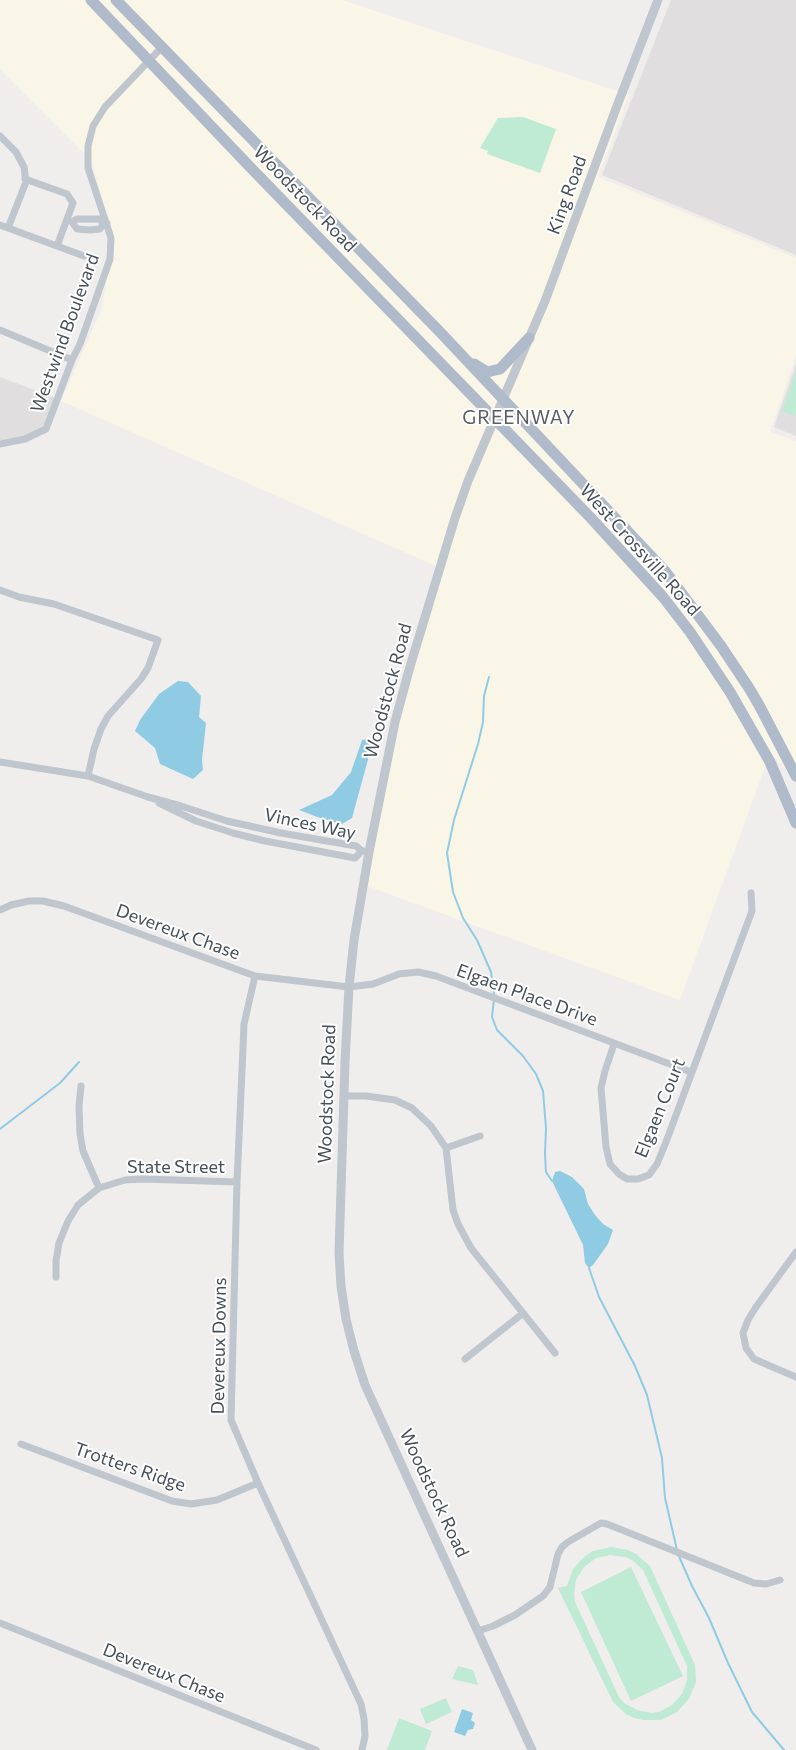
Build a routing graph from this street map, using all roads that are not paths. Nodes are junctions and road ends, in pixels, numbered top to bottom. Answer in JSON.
{"nodes":[{"id":1,"x":91,"y":0,"type":"edge"},
{"id":2,"x":116,"y":0,"type":"edge"},
{"id":3,"x":658,"y":0,"type":"edge"},
{"id":4,"x":161,"y":48,"type":"junction"},
{"id":5,"x":148,"y":61,"type":"junction"},
{"id":6,"x":0,"y":136,"type":"edge"},
{"id":7,"x":25,"y":178,"type":"junction"},
{"id":8,"x":90,"y":220,"type":"junction"},
{"id":9,"x":69,"y":222,"type":"junction"},
{"id":10,"x":105,"y":223,"type":"junction"},
{"id":11,"x":0,"y":225,"type":"edge"},
{"id":12,"x":8,"y":228,"type":"junction"},
{"id":13,"x":90,"y":230,"type":"junction"},
{"id":14,"x":57,"y":246,"type":"junction"},
{"id":15,"x":84,"y":256,"type":"dead end"},
{"id":16,"x":0,"y":330,"type":"edge"},
{"id":17,"x":529,"y":338,"type":"junction"},
{"id":18,"x":72,"y":360,"type":"junction"},
{"id":19,"x":466,"y":360,"type":"junction"},
{"id":20,"x":503,"y":400,"type":"junction"},
{"id":21,"x":495,"y":420,"type":"junction"},
{"id":22,"x":0,"y":444,"type":"edge"},
{"id":23,"x":0,"y":590,"type":"edge"},
{"id":24,"x":0,"y":762,"type":"edge"},
{"id":25,"x":88,"y":776,"type":"junction"},
{"id":26,"x":796,"y":776,"type":"edge"},
{"id":27,"x":148,"y":797,"type":"junction"},
{"id":28,"x":796,"y":823,"type":"edge"},
{"id":29,"x":366,"y":851,"type":"junction"},
{"id":30,"x":751,"y":893,"type":"dead end"},
{"id":31,"x":0,"y":910,"type":"edge"},
{"id":32,"x":255,"y":976,"type":"junction"},
{"id":33,"x":349,"y":986,"type":"junction"},
{"id":34,"x":614,"y":1044,"type":"junction"},
{"id":35,"x":691,"y":1072,"type":"junction"},
{"id":36,"x":80,"y":1086,"type":"dead end"},
{"id":37,"x":344,"y":1096,"type":"junction"},
{"id":38,"x":480,"y":1136,"type":"dead end"},
{"id":39,"x":446,"y":1148,"type":"junction"},
{"id":40,"x":237,"y":1182,"type":"junction"},
{"id":41,"x":99,"y":1188,"type":"junction"},
{"id":42,"x":796,"y":1252,"type":"edge"},
{"id":43,"x":56,"y":1277,"type":"dead end"},
{"id":44,"x":522,"y":1314,"type":"junction"},
{"id":45,"x":555,"y":1353,"type":"dead end"},
{"id":46,"x":465,"y":1359,"type":"dead end"},
{"id":47,"x":796,"y":1377,"type":"edge"},
{"id":48,"x":21,"y":1444,"type":"dead end"},
{"id":49,"x":258,"y":1483,"type":"junction"},
{"id":50,"x":780,"y":1580,"type":"dead end"},
{"id":51,"x":0,"y":1623,"type":"edge"},
{"id":52,"x":478,"y":1632,"type":"junction"},
{"id":53,"x":529,"y":1749,"type":"edge"},
{"id":54,"x":316,"y":1750,"type":"edge"},
{"id":55,"x":362,"y":1750,"type":"edge"}],
"edges":[{"from":1,"to":5,"type":"main road","name":"Woodstock Road"},
{"from":2,"to":4,"type":"main road","name":"Woodstock Road"},
{"from":3,"to":17,"type":"street","name":"King Road"},
{"from":4,"to":5,"type":"street","name":"Westwind Boulevard"},
{"from":4,"to":19,"type":"main road","name":"Woodstock Road"},
{"from":5,"to":10,"type":"street","name":"Westwind Boulevard"},
{"from":5,"to":21,"type":"main road","name":"Woodstock Road"},
{"from":6,"to":7,"type":"street"},
{"from":7,"to":9,"type":"street"},
{"from":7,"to":12,"type":"street"},
{"from":8,"to":9,"type":"street"},
{"from":8,"to":10,"type":"street"},
{"from":8,"to":13,"type":"street"},
{"from":9,"to":13,"type":"street"},
{"from":9,"to":14,"type":"street"},
{"from":10,"to":13,"type":"street"},
{"from":10,"to":18,"type":"street","name":"Westwind Boulevard"},
{"from":11,"to":12,"type":"street"},
{"from":12,"to":14,"type":"street"},
{"from":14,"to":15,"type":"street"},
{"from":16,"to":18,"type":"street"},
{"from":17,"to":19,"type":"main road"},
{"from":17,"to":20,"type":"street","name":"King Road"},
{"from":18,"to":22,"type":"street","name":"Westwind Boulevard"},
{"from":19,"to":20,"type":"main road","name":"Woodstock Road"},
{"from":20,"to":21,"type":"street","name":"Woodstock Road"},
{"from":20,"to":26,"type":"main road","name":"West Crossville Road"},
{"from":21,"to":28,"type":"main road","name":"West Crossville Road"},
{"from":21,"to":29,"type":"street","name":"Woodstock Road"},
{"from":23,"to":25,"type":"street"},
{"from":24,"to":25,"type":"street","name":"Vinces Way"},
{"from":25,"to":27,"type":"street","name":"Vinces Way"},
{"from":27,"to":29,"type":"street","name":"Vinces Way"},
{"from":27,"to":29,"type":"street","name":"Vinces Way"},
{"from":29,"to":33,"type":"street","name":"Woodstock Road"},
{"from":30,"to":35,"type":"street","name":"Elgaen Court"},
{"from":31,"to":32,"type":"street","name":"Devereux Chase"},
{"from":32,"to":33,"type":"street","name":"Devereux Chase"},
{"from":32,"to":40,"type":"street","name":"Devereux Downs"},
{"from":33,"to":34,"type":"street","name":"Elgaen Place Drive"},
{"from":33,"to":37,"type":"street","name":"Woodstock Road"},
{"from":34,"to":35,"type":"street","name":"Elgaen Place Drive"},
{"from":34,"to":35,"type":"street","name":"Elgaen Court"},
{"from":36,"to":41,"type":"street"},
{"from":37,"to":39,"type":"street"},
{"from":37,"to":52,"type":"street","name":"Woodstock Road"},
{"from":38,"to":39,"type":"street"},
{"from":39,"to":44,"type":"street"},
{"from":40,"to":41,"type":"street","name":"State Street"},
{"from":40,"to":49,"type":"street","name":"Devereux Downs"},
{"from":41,"to":43,"type":"street","name":"State Street"},
{"from":42,"to":47,"type":"street"},
{"from":44,"to":45,"type":"street"},
{"from":44,"to":46,"type":"street"},
{"from":48,"to":49,"type":"street","name":"Trotters Ridge"},
{"from":49,"to":55,"type":"street","name":"Devereux Downs"},
{"from":50,"to":52,"type":"street"},
{"from":51,"to":54,"type":"street","name":"Devereux Chase"},
{"from":52,"to":53,"type":"street","name":"Woodstock Road"}]}
